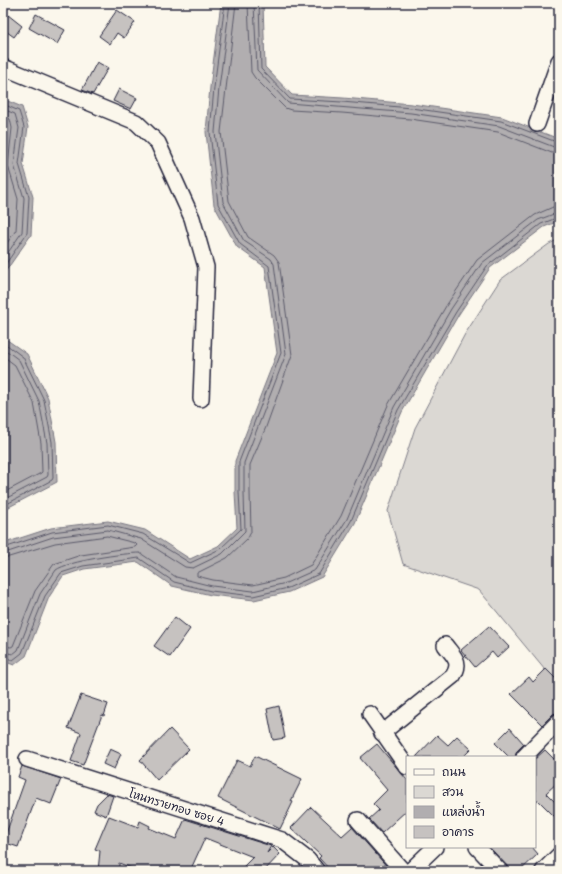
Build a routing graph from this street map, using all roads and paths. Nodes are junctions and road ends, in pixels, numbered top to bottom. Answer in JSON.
{"nodes":[{"id":1,"x":559,"y":61,"type":"edge"},
{"id":2,"x":3,"y":67,"type":"edge"},
{"id":3,"x":537,"y":124,"type":"dead end"},
{"id":4,"x":201,"y":399,"type":"dead end"},
{"id":5,"x":445,"y":645,"type":"dead end"},
{"id":6,"x":370,"y":714,"type":"dead end"},
{"id":7,"x":559,"y":721,"type":"edge"},
{"id":8,"x":382,"y":732,"type":"junction"},
{"id":9,"x":525,"y":756,"type":"edge"},
{"id":10,"x":27,"y":759,"type":"dead end"},
{"id":11,"x":406,"y":766,"type":"edge"},
{"id":12,"x":358,"y":820,"type":"dead end"},
{"id":13,"x":434,"y":848,"type":"edge"},
{"id":14,"x":478,"y":848,"type":"edge"},
{"id":15,"x":559,"y":855,"type":"edge"},
{"id":16,"x":491,"y":868,"type":"edge"},
{"id":17,"x":317,"y":871,"type":"edge"},
{"id":18,"x":404,"y":871,"type":"edge"},
{"id":19,"x":410,"y":871,"type":"edge"},
{"id":20,"x":543,"y":871,"type":"edge"}],
"edges":[{"from":1,"to":3,"type":"street"},
{"from":2,"to":4,"type":"street"},
{"from":5,"to":8,"type":"street"},
{"from":6,"to":8,"type":"street"},
{"from":7,"to":9,"type":"street"},
{"from":8,"to":11,"type":"street"},
{"from":10,"to":17,"type":"street","name":"โหนทรายทอง ซอย 4"},
{"from":12,"to":18,"type":"street"},
{"from":13,"to":19,"type":"street"},
{"from":14,"to":16,"type":"street"},
{"from":15,"to":20,"type":"street"}]}
